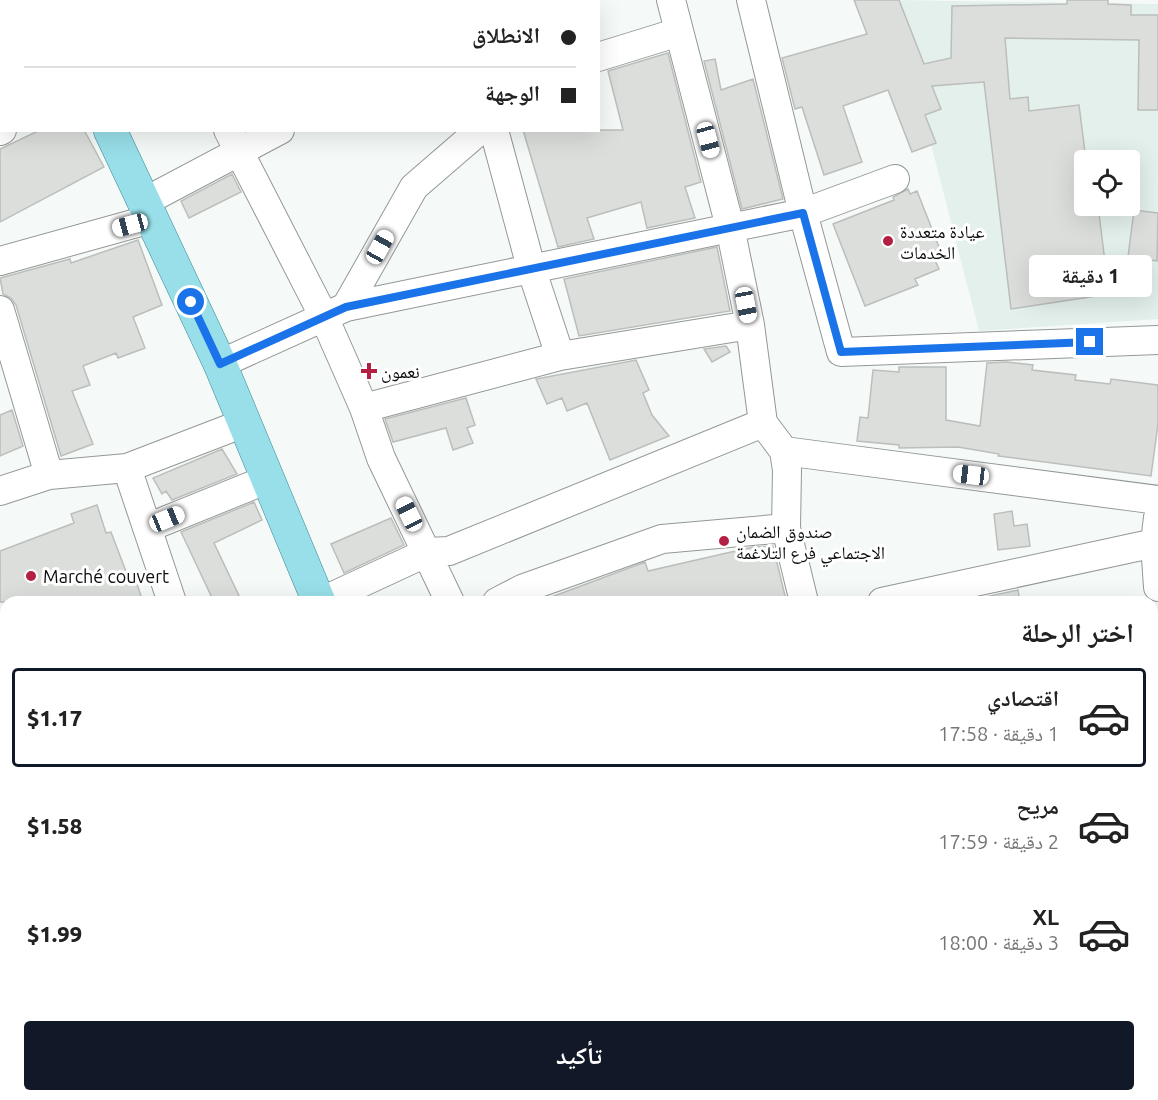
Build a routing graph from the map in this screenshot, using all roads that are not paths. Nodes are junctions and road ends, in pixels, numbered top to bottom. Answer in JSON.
{"nodes":[{"id":1,"x":671,"y":0,"type":"edge"},
{"id":2,"x":751,"y":0,"type":"edge"},
{"id":3,"x":679,"y":32,"type":"junction"},
{"id":4,"x":600,"y":56,"type":"edge"},
{"id":5,"x":111,"y":132,"type":"edge"},
{"id":6,"x":271,"y":132,"type":"edge"},
{"id":7,"x":478,"y":132,"type":"edge"},
{"id":8,"x":495,"y":132,"type":"edge"},
{"id":9,"x":233,"y":141,"type":"edge"},
{"id":10,"x":895,"y":179,"type":"dead end"},
{"id":11,"x":148,"y":210,"type":"junction"},
{"id":12,"x":803,"y":213,"type":"junction"},
{"id":13,"x":730,"y":227,"type":"junction"},
{"id":14,"x":0,"y":261,"type":"edge"},
{"id":15,"x":532,"y":271,"type":"junction"},
{"id":16,"x":0,"y":312,"type":"edge"},
{"id":17,"x":335,"y":312,"type":"junction"},
{"id":18,"x":750,"y":325,"type":"junction"},
{"id":19,"x":1158,"y":340,"type":"edge"},
{"id":20,"x":560,"y":356,"type":"junction"},
{"id":21,"x":220,"y":364,"type":"junction"},
{"id":22,"x":364,"y":408,"type":"junction"},
{"id":23,"x":244,"y":423,"type":"junction"},
{"id":24,"x":763,"y":423,"type":"junction"},
{"id":25,"x":783,"y":451,"type":"junction"},
{"id":26,"x":127,"y":468,"type":"junction"},
{"id":27,"x":49,"y":475,"type":"junction"},
{"id":28,"x":268,"y":479,"type":"junction"},
{"id":29,"x":0,"y":491,"type":"edge"},
{"id":30,"x":1158,"y":500,"type":"edge"},
{"id":31,"x":147,"y":528,"type":"junction"},
{"id":32,"x":786,"y":528,"type":"junction"},
{"id":33,"x":1157,"y":530,"type":"edge"},
{"id":34,"x":428,"y":552,"type":"junction"},
{"id":35,"x":1158,"y":587,"type":"edge"},
{"id":36,"x":540,"y":593,"type":"edge"},
{"id":37,"x":170,"y":596,"type":"edge"},
{"id":38,"x":317,"y":596,"type":"edge"},
{"id":39,"x":332,"y":596,"type":"edge"},
{"id":40,"x":447,"y":596,"type":"edge"},
{"id":41,"x":803,"y":596,"type":"edge"},
{"id":42,"x":905,"y":596,"type":"edge"}],
"edges":[{"from":1,"to":3,"type":"street"},
{"from":2,"to":12,"type":"street"},
{"from":3,"to":4,"type":"street"},
{"from":3,"to":13,"type":"street"},
{"from":5,"to":11,"type":"main road"},
{"from":6,"to":9,"type":"street"},
{"from":7,"to":17,"type":"street"},
{"from":8,"to":15,"type":"street"},
{"from":9,"to":11,"type":"street"},
{"from":9,"to":17,"type":"street"},
{"from":10,"to":12,"type":"street"},
{"from":11,"to":14,"type":"street"},
{"from":11,"to":21,"type":"main road"},
{"from":12,"to":13,"type":"street"},
{"from":12,"to":19,"type":"street"},
{"from":13,"to":15,"type":"street"},
{"from":13,"to":18,"type":"street"},
{"from":15,"to":17,"type":"street"},
{"from":15,"to":20,"type":"street"},
{"from":16,"to":27,"type":"street"},
{"from":17,"to":21,"type":"street"},
{"from":17,"to":22,"type":"street"},
{"from":18,"to":20,"type":"street"},
{"from":18,"to":24,"type":"street"},
{"from":20,"to":22,"type":"street"},
{"from":21,"to":23,"type":"main road"},
{"from":22,"to":34,"type":"street"},
{"from":23,"to":26,"type":"street"},
{"from":23,"to":28,"type":"main road"},
{"from":24,"to":25,"type":"street"},
{"from":24,"to":34,"type":"street"},
{"from":25,"to":30,"type":"street"},
{"from":25,"to":32,"type":"street"},
{"from":26,"to":27,"type":"street"},
{"from":26,"to":31,"type":"street"},
{"from":27,"to":29,"type":"street"},
{"from":28,"to":31,"type":"street"},
{"from":28,"to":38,"type":"main road"},
{"from":31,"to":37,"type":"street"},
{"from":32,"to":36,"type":"street"},
{"from":32,"to":41,"type":"street"},
{"from":33,"to":35,"type":"street"},
{"from":33,"to":42,"type":"street"},
{"from":34,"to":39,"type":"street"},
{"from":34,"to":40,"type":"street"}]}
